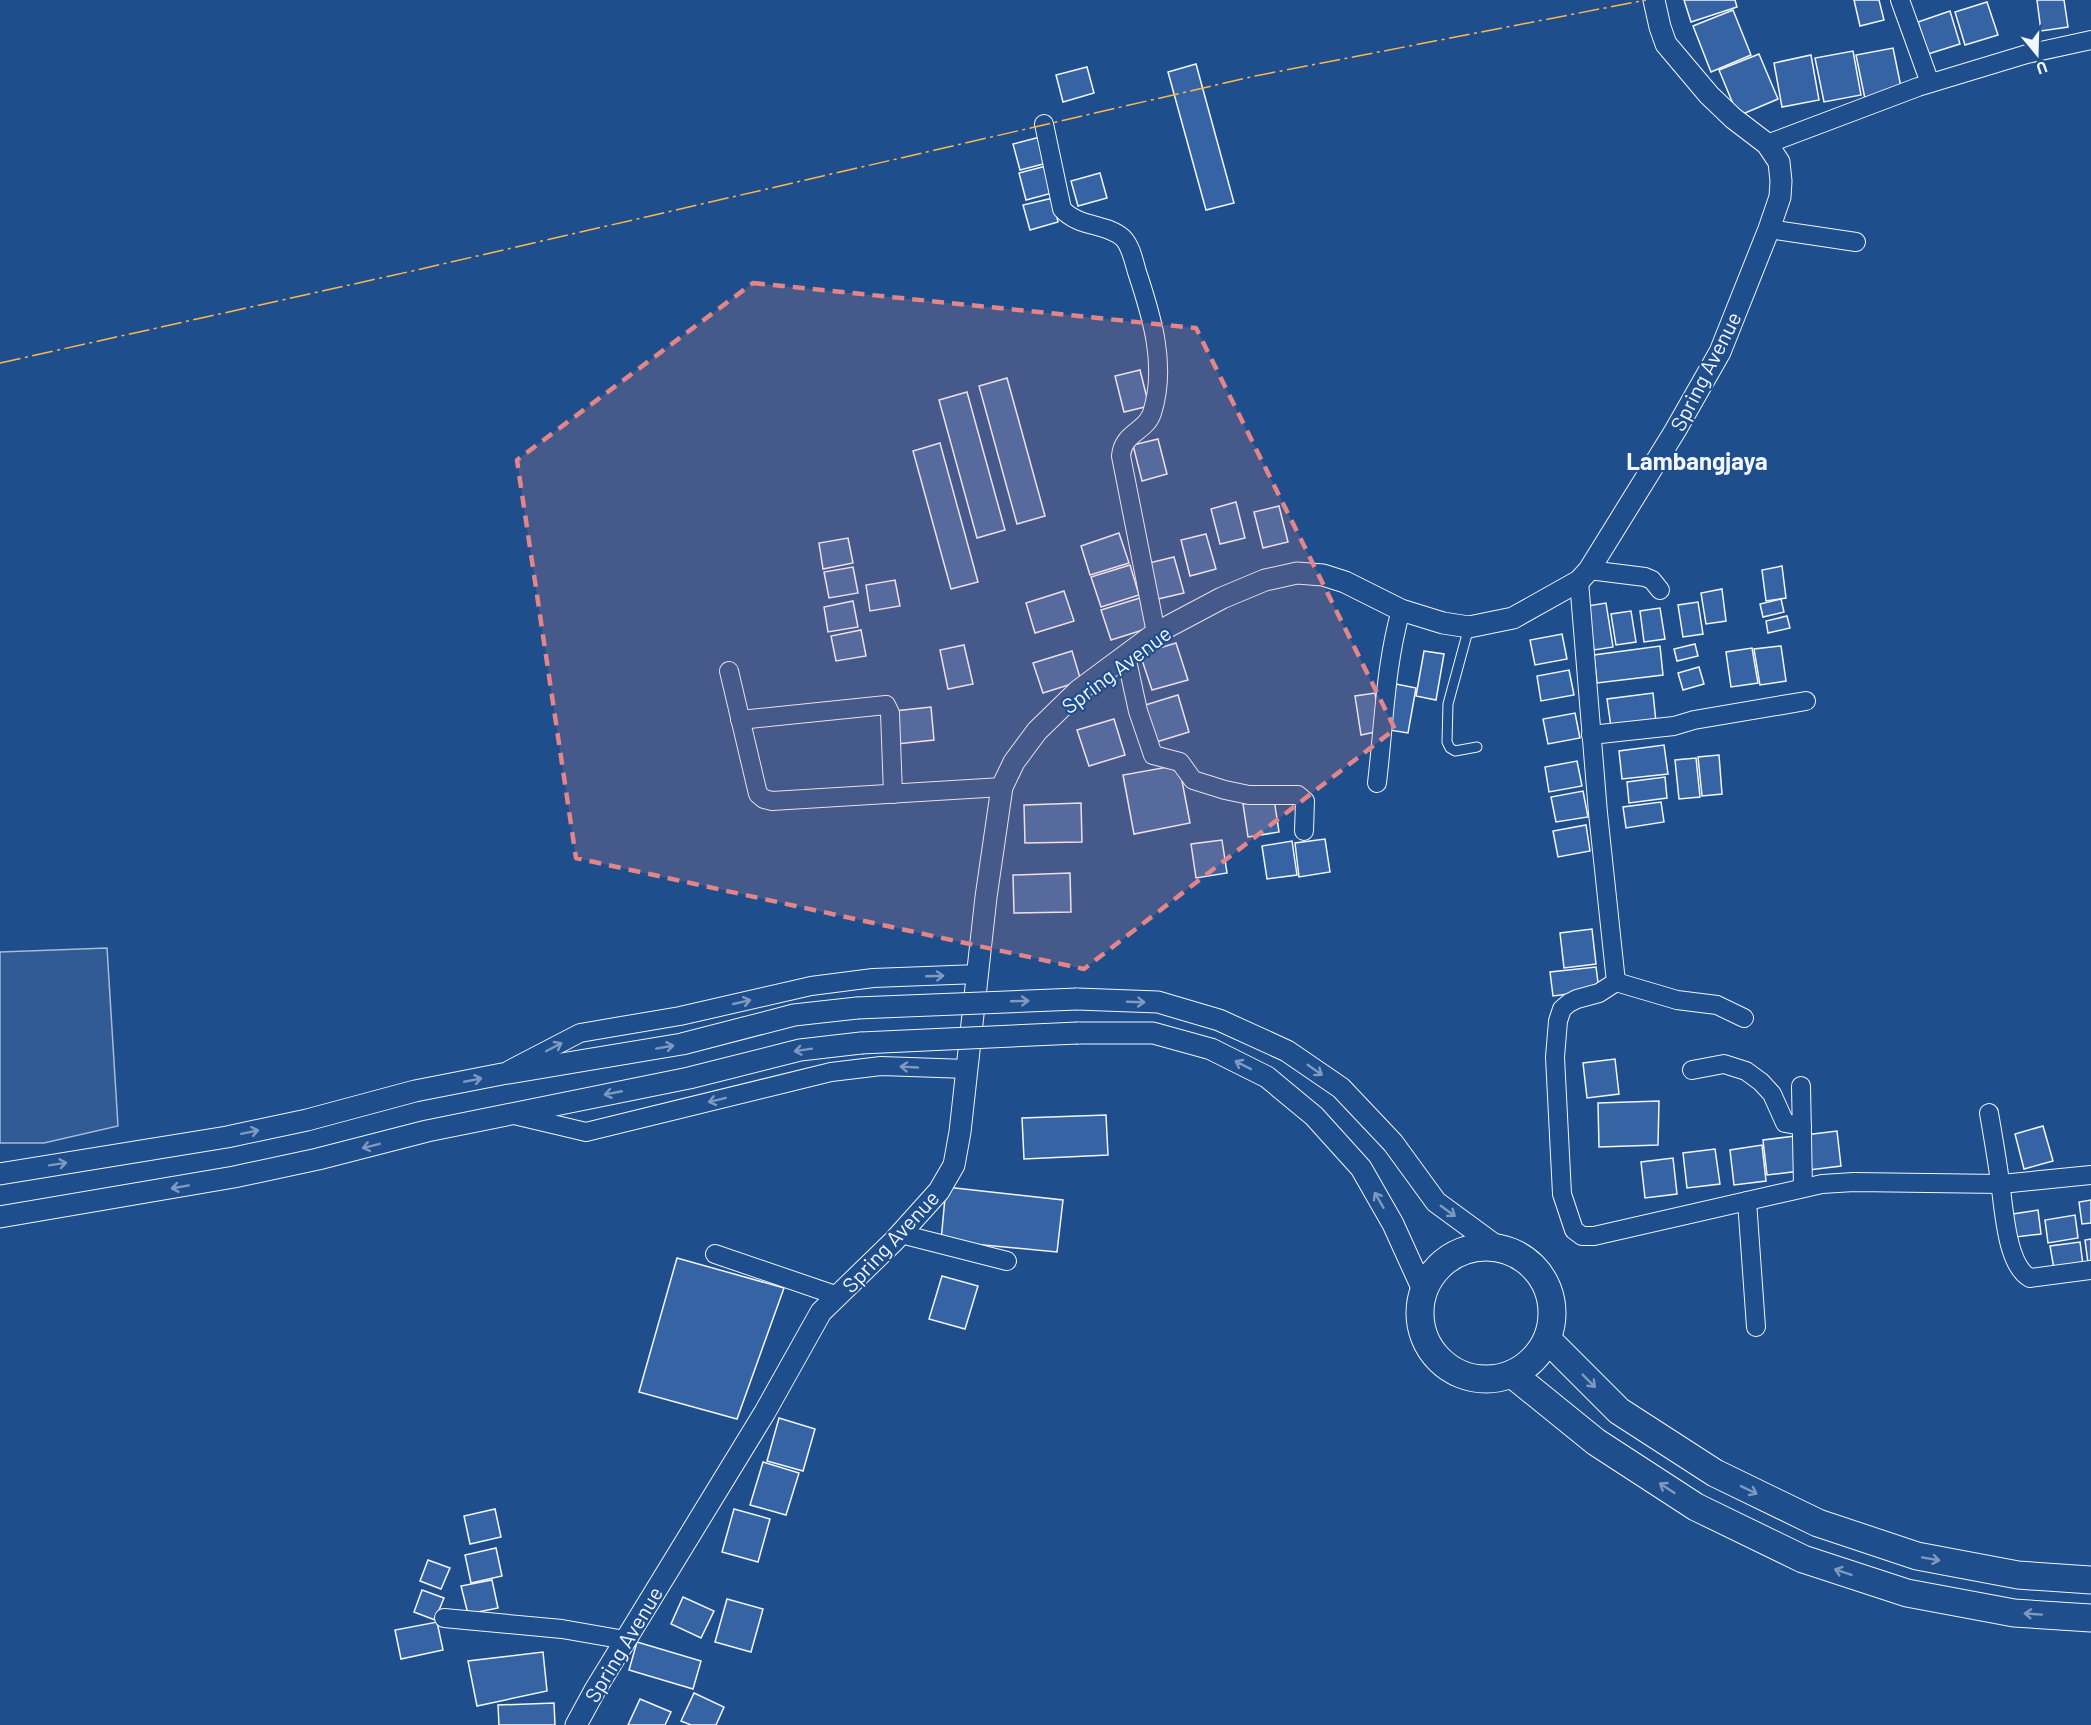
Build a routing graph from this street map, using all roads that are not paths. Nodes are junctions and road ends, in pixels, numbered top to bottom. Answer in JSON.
{"nodes":[{"id":1,"x":1654,"y":0,"type":"edge"},
{"id":2,"x":1900,"y":0,"type":"edge"},
{"id":3,"x":2091,"y":40,"type":"edge"},
{"id":4,"x":1930,"y":83,"type":"junction"},
{"id":5,"x":1044,"y":124,"type":"dead end"},
{"id":6,"x":1767,"y":144,"type":"junction"},
{"id":7,"x":1769,"y":229,"type":"junction"},
{"id":8,"x":1856,"y":242,"type":"dead end"},
{"id":9,"x":1584,"y":576,"type":"junction"},
{"id":10,"x":1660,"y":590,"type":"dead end"},
{"id":11,"x":1401,"y":610,"type":"junction"},
{"id":12,"x":1469,"y":627,"type":"junction"},
{"id":13,"x":1156,"y":633,"type":"junction"},
{"id":14,"x":1126,"y":656,"type":"junction"},
{"id":15,"x":729,"y":671,"type":"dead end"},
{"id":16,"x":1806,"y":701,"type":"dead end"},
{"id":17,"x":740,"y":720,"type":"junction"},
{"id":18,"x":1591,"y":735,"type":"junction"},
{"id":19,"x":1477,"y":747,"type":"dead end"},
{"id":20,"x":1377,"y":783,"type":"dead end"},
{"id":21,"x":1002,"y":787,"type":"junction"},
{"id":22,"x":893,"y":794,"type":"junction"},
{"id":23,"x":1304,"y":831,"type":"dead end"},
{"id":24,"x":978,"y":974,"type":"junction"},
{"id":25,"x":1616,"y":982,"type":"junction"},
{"id":26,"x":1744,"y":1018,"type":"dead end"},
{"id":27,"x":967,"y":1069,"type":"junction"},
{"id":28,"x":1692,"y":1070,"type":"dead end"},
{"id":29,"x":502,"y":1074,"type":"junction"},
{"id":30,"x":1801,"y":1086,"type":"dead end"},
{"id":31,"x":509,"y":1113,"type":"junction"},
{"id":32,"x":1989,"y":1113,"type":"dead end"},
{"id":33,"x":1802,"y":1126,"type":"junction"},
{"id":34,"x":0,"y":1174,"type":"edge"},
{"id":35,"x":2091,"y":1175,"type":"edge"},
{"id":36,"x":2001,"y":1184,"type":"junction"},
{"id":37,"x":1803,"y":1188,"type":"junction"},
{"id":38,"x":1747,"y":1201,"type":"junction"},
{"id":39,"x":0,"y":1217,"type":"edge"},
{"id":40,"x":901,"y":1234,"type":"junction"},
{"id":41,"x":1496,"y":1246,"type":"junction"},
{"id":42,"x":715,"y":1254,"type":"dead end"},
{"id":43,"x":1007,"y":1261,"type":"dead end"},
{"id":44,"x":2091,"y":1270,"type":"edge"},
{"id":45,"x":1423,"y":1290,"type":"junction"},
{"id":46,"x":838,"y":1296,"type":"junction"},
{"id":47,"x":1756,"y":1327,"type":"dead end"},
{"id":48,"x":1548,"y":1340,"type":"junction"},
{"id":49,"x":1512,"y":1374,"type":"junction"},
{"id":50,"x":2091,"y":1580,"type":"edge"},
{"id":51,"x":444,"y":1618,"type":"dead end"},
{"id":52,"x":2091,"y":1618,"type":"edge"},
{"id":53,"x":625,"y":1640,"type":"junction"},
{"id":54,"x":576,"y":1725,"type":"edge"}],
"edges":[{"from":1,"to":6,"type":"street","name":"Spring Avenue"},
{"from":2,"to":4,"type":"street"},
{"from":3,"to":4,"type":"street"},
{"from":4,"to":6,"type":"street"},
{"from":5,"to":13,"type":"street"},
{"from":6,"to":7,"type":"street","name":"Spring Avenue"},
{"from":7,"to":8,"type":"street"},
{"from":7,"to":9,"type":"street","name":"Spring Avenue"},
{"from":9,"to":10,"type":"street"},
{"from":9,"to":12,"type":"street","name":"Spring Avenue"},
{"from":9,"to":18,"type":"street"},
{"from":11,"to":12,"type":"street","name":"Spring Avenue"},
{"from":11,"to":13,"type":"street","name":"Spring Avenue"},
{"from":11,"to":20,"type":"street"},
{"from":12,"to":19,"type":"lane"},
{"from":13,"to":14,"type":"street","name":"Spring Avenue"},
{"from":14,"to":21,"type":"street","name":"Spring Avenue"},
{"from":14,"to":23,"type":"street"},
{"from":15,"to":17,"type":"street"},
{"from":16,"to":18,"type":"street"},
{"from":17,"to":22,"type":"street"},
{"from":17,"to":22,"type":"street"},
{"from":18,"to":25,"type":"street"},
{"from":21,"to":22,"type":"street"},
{"from":21,"to":24,"type":"street","name":"Spring Avenue"},
{"from":24,"to":27,"type":"street","name":"Spring Avenue"},
{"from":29,"to":24,"type":"street","one_way":true},
{"from":25,"to":26,"type":"street"},
{"from":25,"to":38,"type":"street"},
{"from":27,"to":31,"type":"street","one_way":true},
{"from":27,"to":40,"type":"street","name":"Spring Avenue"},
{"from":28,"to":33,"type":"street"},
{"from":34,"to":29,"type":"street","one_way":true},
{"from":29,"to":41,"type":"street","one_way":true,"bridge":true},
{"from":30,"to":33,"type":"street"},
{"from":31,"to":39,"type":"street","one_way":true},
{"from":45,"to":31,"type":"street","one_way":true,"bridge":true},
{"from":32,"to":36,"type":"street"},
{"from":33,"to":37,"type":"street"},
{"from":35,"to":36,"type":"street"},
{"from":36,"to":37,"type":"street"},
{"from":36,"to":44,"type":"street"},
{"from":37,"to":38,"type":"street"},
{"from":38,"to":47,"type":"street"},
{"from":40,"to":43,"type":"street"},
{"from":40,"to":46,"type":"street","name":"Spring Avenue"},
{"from":41,"to":45,"type":"main road"},
{"from":41,"to":48,"type":"main road"},
{"from":42,"to":46,"type":"street"},
{"from":45,"to":49,"type":"main road"},
{"from":46,"to":53,"type":"street","name":"Spring Avenue"},
{"from":48,"to":49,"type":"main road"},
{"from":48,"to":50,"type":"main road","one_way":true},
{"from":52,"to":49,"type":"main road","one_way":true},
{"from":51,"to":53,"type":"street"},
{"from":53,"to":54,"type":"street","name":"Spring Avenue"}]}
